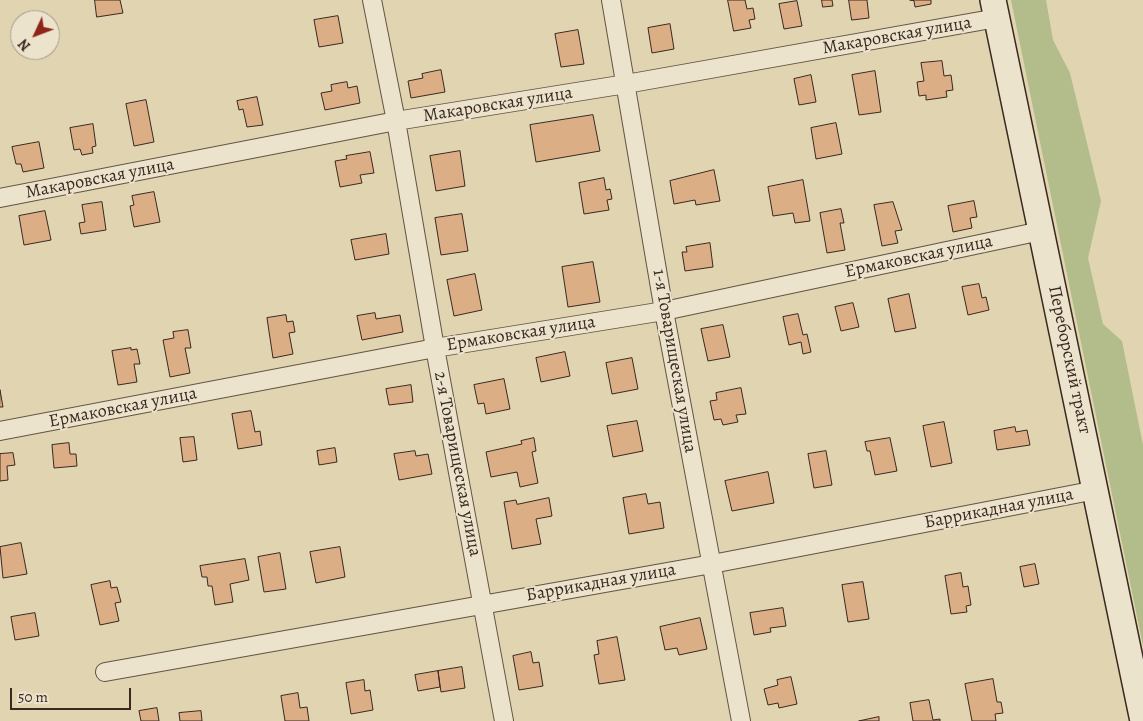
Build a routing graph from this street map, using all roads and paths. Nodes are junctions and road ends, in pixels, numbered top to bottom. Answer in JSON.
{"nodes":[{"id":1,"x":372,"y":0,"type":"edge"},
{"id":2,"x":611,"y":0,"type":"edge"},
{"id":3,"x":995,"y":9,"type":"edge"},
{"id":4,"x":626,"y":84,"type":"junction"},
{"id":5,"x":396,"y":122,"type":"junction"},
{"id":6,"x":0,"y":198,"type":"edge"},
{"id":7,"x":1041,"y":231,"type":"junction"},
{"id":8,"x":664,"y":311,"type":"junction"},
{"id":9,"x":435,"y":348,"type":"junction"},
{"id":10,"x":0,"y":431,"type":"edge"},
{"id":11,"x":1096,"y":490,"type":"junction"},
{"id":12,"x":712,"y":564,"type":"junction"},
{"id":13,"x":483,"y":604,"type":"junction"},
{"id":14,"x":106,"y":672,"type":"dead end"},
{"id":15,"x":504,"y":721,"type":"edge"},
{"id":16,"x":741,"y":721,"type":"edge"},
{"id":17,"x":1143,"y":721,"type":"edge"}],
"edges":[{"from":1,"to":5,"type":"street","name":"2-я Товарищеская улица"},
{"from":2,"to":4,"type":"street","name":"1-я Товарищеская улица"},
{"from":3,"to":4,"type":"street","name":"Макаровская улица"},
{"from":3,"to":7,"type":"main road","name":"Переборский тракт"},
{"from":4,"to":5,"type":"street","name":"Макаровская улица"},
{"from":4,"to":8,"type":"street","name":"1-я Товарищеская улица"},
{"from":5,"to":6,"type":"street","name":"Макаровская улица"},
{"from":5,"to":9,"type":"street","name":"2-я Товарищеская улица"},
{"from":7,"to":8,"type":"street","name":"Ермаковская улица"},
{"from":7,"to":11,"type":"main road","name":"Переборский тракт"},
{"from":8,"to":9,"type":"street","name":"Ермаковская улица"},
{"from":8,"to":12,"type":"street","name":"1-я Товарищеская улица"},
{"from":9,"to":10,"type":"street","name":"Ермаковская улица"},
{"from":9,"to":13,"type":"street","name":"2-я Товарищеская улица"},
{"from":11,"to":12,"type":"street","name":"Баррикадная улица"},
{"from":11,"to":17,"type":"main road","name":"Переборский тракт"},
{"from":12,"to":13,"type":"street","name":"Баррикадная улица"},
{"from":12,"to":16,"type":"street","name":"1-я Товарищеская улица"},
{"from":13,"to":14,"type":"street","name":"Баррикадная улица"},
{"from":13,"to":15,"type":"street","name":"2-я Товарищеская улица"}]}
